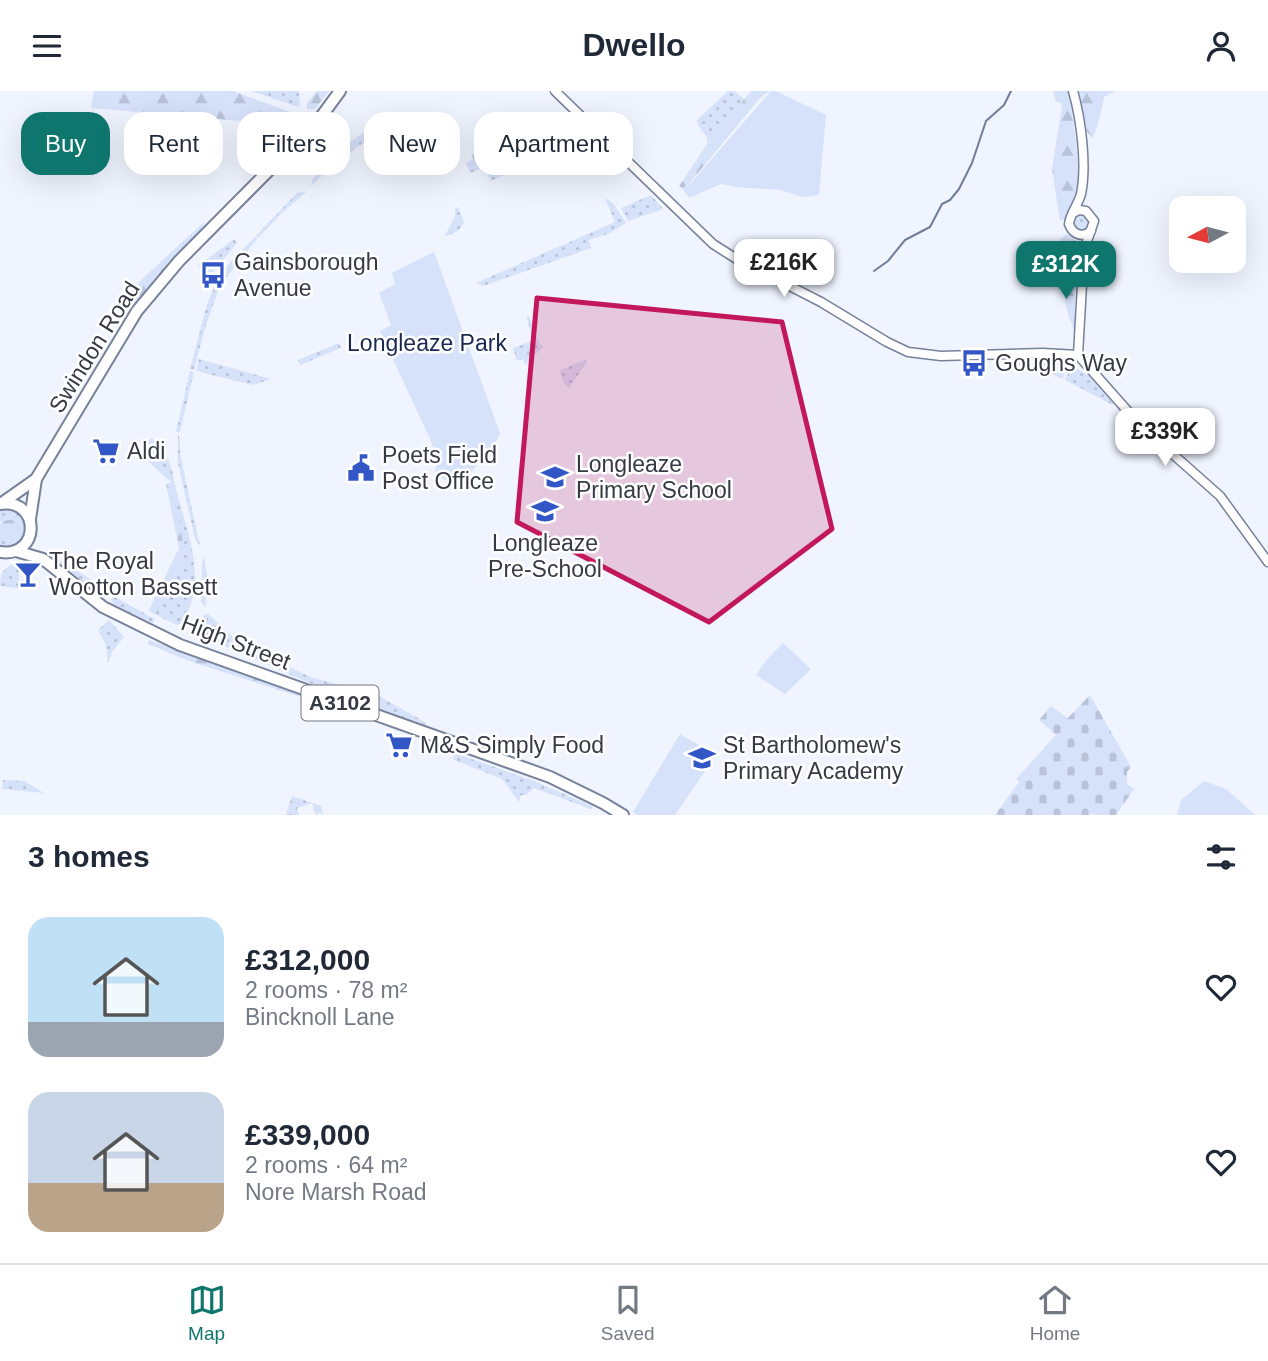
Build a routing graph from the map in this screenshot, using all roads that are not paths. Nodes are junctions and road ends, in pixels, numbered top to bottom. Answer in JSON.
{"nodes":[{"id":1,"x":340,"y":91,"type":"edge"},
{"id":2,"x":555,"y":91,"type":"edge"},
{"id":3,"x":1073,"y":91,"type":"edge"},
{"id":4,"x":1081,"y":194,"type":"junction"},
{"id":5,"x":1086,"y":211,"type":"junction"},
{"id":6,"x":1073,"y":213,"type":"junction"},
{"id":7,"x":1091,"y":231,"type":"junction"},
{"id":8,"x":1076,"y":234,"type":"junction"},
{"id":9,"x":1084,"y":250,"type":"junction"},
{"id":10,"x":1078,"y":355,"type":"junction"},
{"id":11,"x":36,"y":479,"type":"junction"},
{"id":12,"x":1,"y":504,"type":"edge"},
{"id":13,"x":30,"y":519,"type":"junction"},
{"id":14,"x":31,"y":533,"type":"junction"},
{"id":15,"x":6,"y":554,"type":"edge"},
{"id":16,"x":43,"y":559,"type":"junction"},
{"id":17,"x":1268,"y":562,"type":"edge"},
{"id":18,"x":623,"y":815,"type":"edge"}],
"edges":[{"from":1,"to":11,"type":"main road","name":"Swindon Road","number":"A3102"},
{"from":2,"to":10,"type":"street"},
{"from":3,"to":4,"type":"street"},
{"from":4,"to":5,"type":"street"},
{"from":4,"to":6,"type":"street"},
{"from":5,"to":6,"type":"street"},
{"from":5,"to":7,"type":"street"},
{"from":6,"to":8,"type":"street"},
{"from":7,"to":8,"type":"street"},
{"from":7,"to":9,"type":"street"},
{"from":8,"to":9,"type":"street"},
{"from":9,"to":10,"type":"street"},
{"from":10,"to":17,"type":"street"},
{"from":11,"to":12,"type":"main road","name":"Swindon Road","number":"A3102"},
{"from":11,"to":13,"type":"main road","name":"Swindon Road","number":"A3102"},
{"from":12,"to":13,"type":"main road","number":"A3102"},
{"from":13,"to":14,"type":"main road","number":"A3102"},
{"from":14,"to":15,"type":"main road","number":"A3102"},
{"from":14,"to":16,"type":"main road","name":"High Street","number":"A3102"},
{"from":15,"to":16,"type":"main road","name":"High Street","number":"A3102"},
{"from":16,"to":18,"type":"main road","name":"High Street","number":"A3102"}]}
